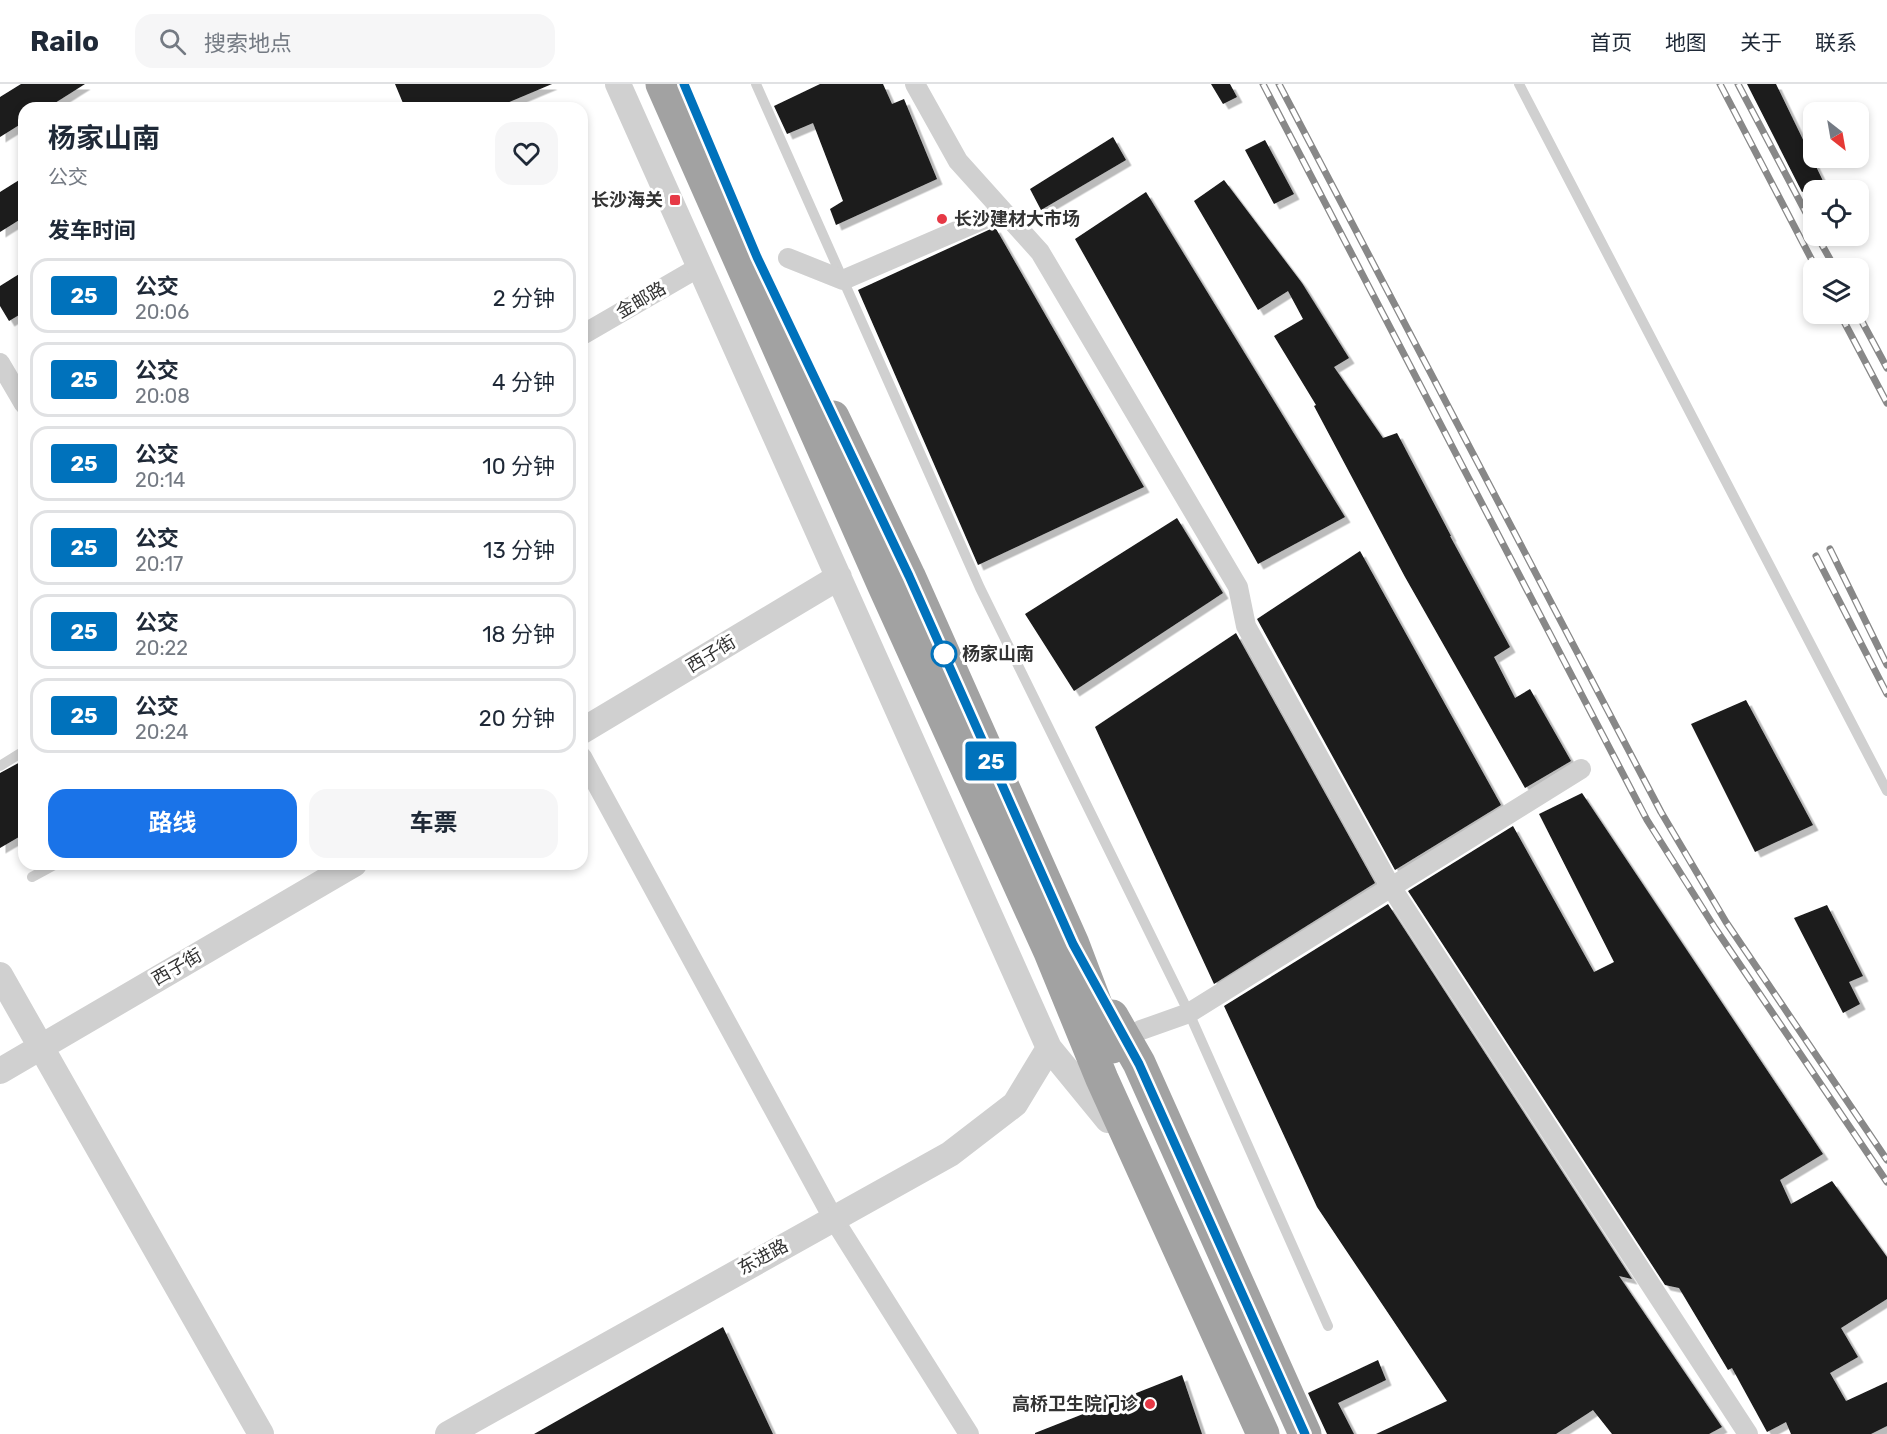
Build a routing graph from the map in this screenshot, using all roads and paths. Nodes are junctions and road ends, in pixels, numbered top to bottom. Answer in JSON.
{"nodes":[{"id":1,"x":618,"y":84,"type":"edge"},
{"id":2,"x":662,"y":84,"type":"edge"},
{"id":3,"x":684,"y":84,"type":"edge"},
{"id":4,"x":756,"y":84,"type":"edge"},
{"id":5,"x":915,"y":84,"type":"edge"},
{"id":6,"x":1520,"y":84,"type":"edge"},
{"id":7,"x":1003,"y":211,"type":"junction"},
{"id":8,"x":788,"y":258,"type":"dead end"},
{"id":9,"x":701,"y":266,"type":"junction"},
{"id":10,"x":843,"y":280,"type":"junction"},
{"id":11,"x":588,"y":332,"type":"edge"},
{"id":12,"x":0,"y":363,"type":"edge"},
{"id":13,"x":18,"y":394,"type":"edge"},
{"id":14,"x":839,"y":577,"type":"junction"},
{"id":15,"x":588,"y":726,"type":"edge"},
{"id":16,"x":18,"y":755,"type":"edge"},
{"id":17,"x":0,"y":766,"type":"edge"},
{"id":18,"x":588,"y":768,"type":"edge"},
{"id":19,"x":1581,"y":769,"type":"dead end"},
{"id":20,"x":1887,"y":791,"type":"edge"},
{"id":21,"x":45,"y":870,"type":"edge"},
{"id":22,"x":344,"y":870,"type":"edge"},
{"id":23,"x":32,"y":877,"type":"dead end"},
{"id":24,"x":1391,"y":886,"type":"junction"},
{"id":25,"x":1061,"y":948,"type":"junction"},
{"id":26,"x":0,"y":975,"type":"edge"},
{"id":27,"x":1190,"y":1012,"type":"junction"},
{"id":28,"x":40,"y":1047,"type":"junction"},
{"id":29,"x":1049,"y":1048,"type":"junction"},
{"id":30,"x":1115,"y":1062,"type":"junction"},
{"id":31,"x":0,"y":1071,"type":"edge"},
{"id":32,"x":1108,"y":1120,"type":"junction"},
{"id":33,"x":833,"y":1218,"type":"junction"},
{"id":34,"x":1328,"y":1326,"type":"dead end"},
{"id":35,"x":261,"y":1434,"type":"edge"},
{"id":36,"x":448,"y":1434,"type":"edge"},
{"id":37,"x":969,"y":1434,"type":"edge"},
{"id":38,"x":1247,"y":1434,"type":"edge"},
{"id":39,"x":1263,"y":1434,"type":"edge"},
{"id":40,"x":1284,"y":1434,"type":"edge"},
{"id":41,"x":1305,"y":1434,"type":"edge"},
{"id":42,"x":1748,"y":1434,"type":"edge"}],
"edges":[{"from":1,"to":9,"type":"street"},
{"from":2,"to":25,"type":"highway"},
{"from":3,"to":25,"type":"highway"},
{"from":4,"to":10,"type":"lane"},
{"from":5,"to":7,"type":"street"},
{"from":6,"to":20,"type":"lane"},
{"from":7,"to":10,"type":"street"},
{"from":7,"to":24,"type":"street"},
{"from":8,"to":10,"type":"street"},
{"from":9,"to":11,"type":"street","name":"金邮路"},
{"from":9,"to":14,"type":"street"},
{"from":10,"to":27,"type":"lane"},
{"from":12,"to":13,"type":"street"},
{"from":14,"to":15,"type":"street","name":"西子街"},
{"from":14,"to":29,"type":"street"},
{"from":16,"to":17,"type":"lane"},
{"from":18,"to":33,"type":"street"},
{"from":19,"to":24,"type":"street"},
{"from":21,"to":23,"type":"lane"},
{"from":22,"to":28,"type":"street","name":"西子街"},
{"from":24,"to":27,"type":"street"},
{"from":24,"to":42,"type":"street"},
{"from":25,"to":30,"type":"highway"},
{"from":25,"to":30,"type":"highway"},
{"from":25,"to":32,"type":"highway"},
{"from":26,"to":28,"type":"street"},
{"from":27,"to":30,"type":"street"},
{"from":27,"to":34,"type":"lane"},
{"from":28,"to":31,"type":"street","name":"西子街"},
{"from":28,"to":35,"type":"street"},
{"from":29,"to":32,"type":"street"},
{"from":29,"to":33,"type":"street","name":"东进路"},
{"from":30,"to":39,"type":"highway"},
{"from":30,"to":40,"type":"highway"},
{"from":30,"to":41,"type":"highway"},
{"from":32,"to":38,"type":"highway"},
{"from":33,"to":36,"type":"street","name":"东进路"},
{"from":33,"to":37,"type":"street"}]}
